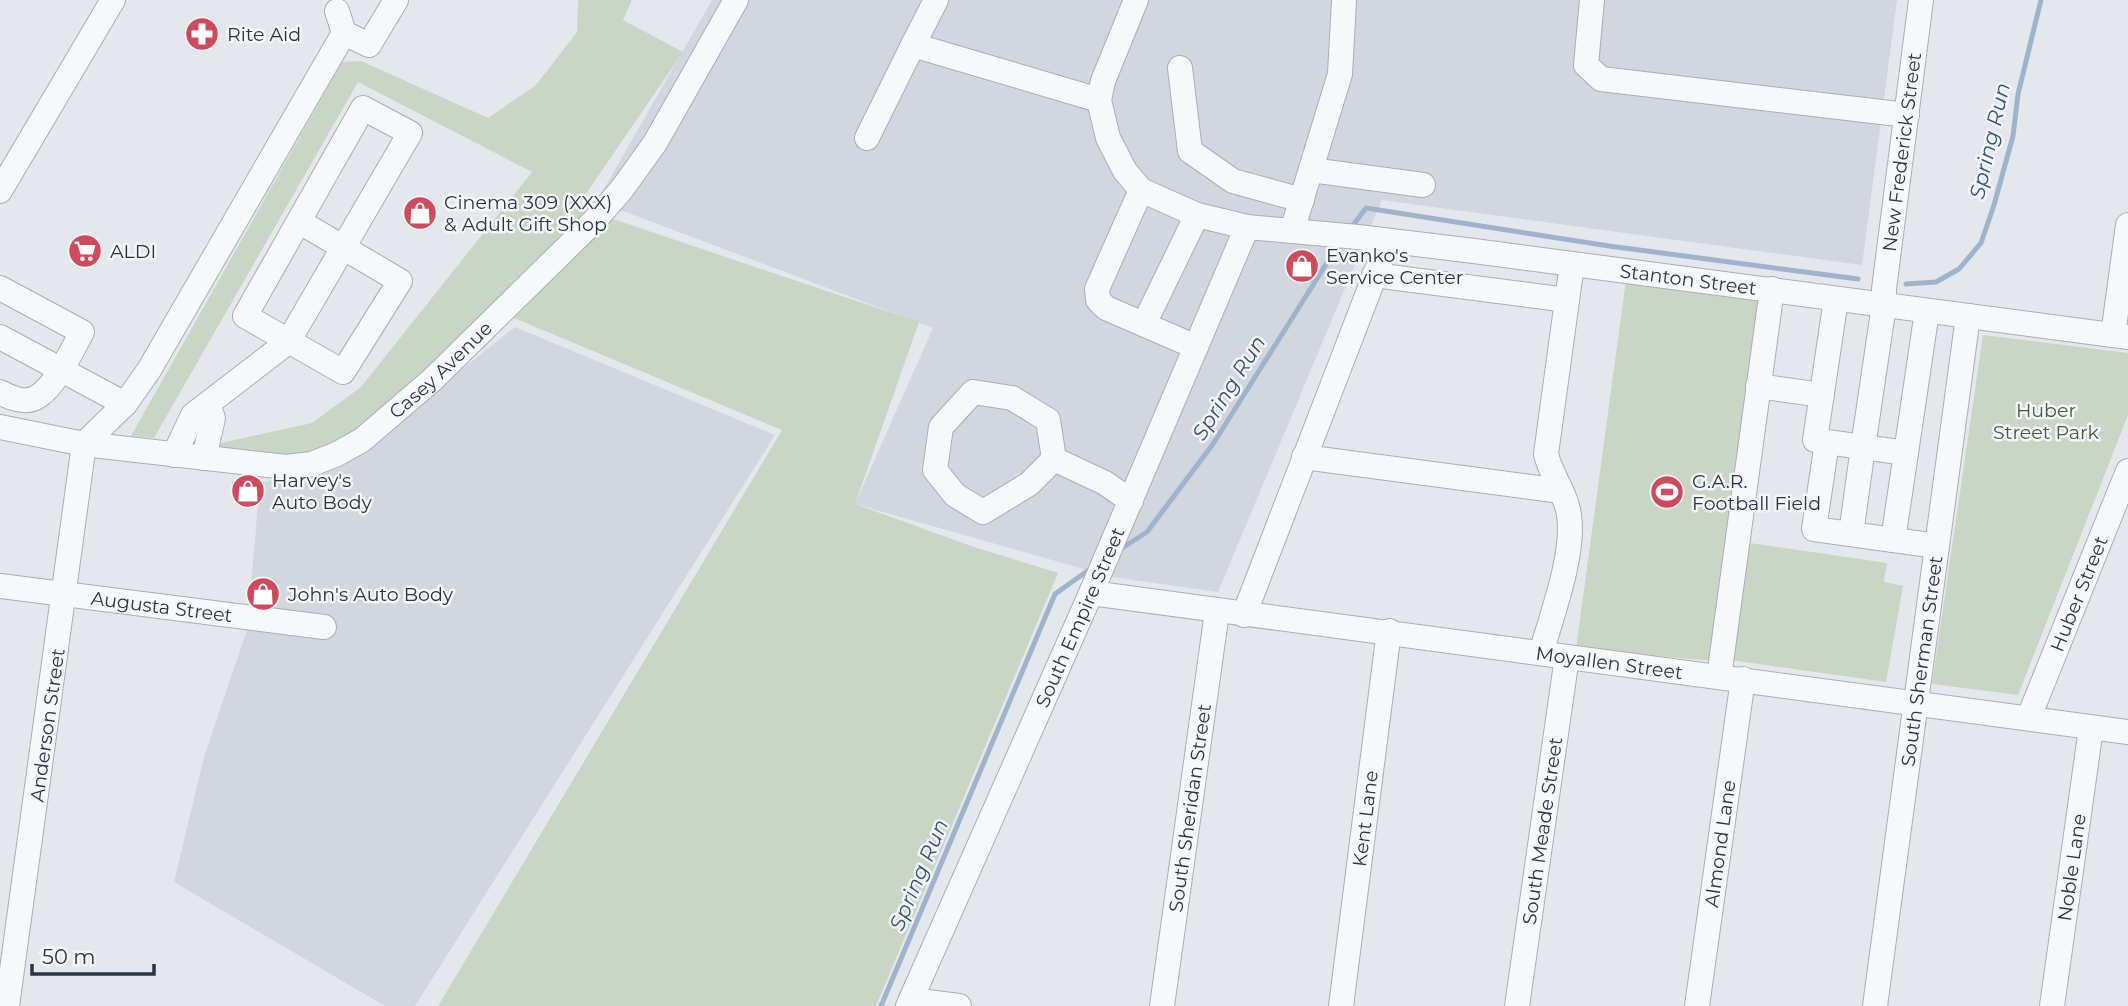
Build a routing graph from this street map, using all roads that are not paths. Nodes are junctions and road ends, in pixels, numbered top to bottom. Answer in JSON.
{"nodes":[{"id":1,"x":113,"y":0,"type":"edge"},
{"id":2,"x":396,"y":0,"type":"edge"},
{"id":3,"x":736,"y":0,"type":"edge"},
{"id":4,"x":936,"y":0,"type":"edge"},
{"id":5,"x":1136,"y":0,"type":"edge"},
{"id":6,"x":1344,"y":0,"type":"edge"},
{"id":7,"x":1592,"y":0,"type":"edge"},
{"id":8,"x":1922,"y":0,"type":"edge"},
{"id":9,"x":913,"y":45,"type":"junction"},
{"id":10,"x":1180,"y":68,"type":"dead end"},
{"id":11,"x":1099,"y":100,"type":"junction"},
{"id":12,"x":1907,"y":115,"type":"junction"},
{"id":13,"x":867,"y":138,"type":"dead end"},
{"id":14,"x":1311,"y":170,"type":"junction"},
{"id":15,"x":1423,"y":185,"type":"dead end"},
{"id":16,"x":1141,"y":190,"type":"junction"},
{"id":17,"x":0,"y":191,"type":"edge"},
{"id":18,"x":1302,"y":200,"type":"junction"},
{"id":19,"x":1197,"y":215,"type":"junction"},
{"id":20,"x":300,"y":222,"type":"junction"},
{"id":21,"x":2128,"y":225,"type":"edge"},
{"id":22,"x":1247,"y":227,"type":"junction"},
{"id":23,"x":1292,"y":231,"type":"junction"},
{"id":24,"x":1388,"y":240,"type":"junction"},
{"id":25,"x":342,"y":248,"type":"junction"},
{"id":26,"x":1572,"y":264,"type":"junction"},
{"id":27,"x":1374,"y":275,"type":"junction"},
{"id":28,"x":0,"y":288,"type":"edge"},
{"id":29,"x":1772,"y":289,"type":"junction"},
{"id":30,"x":1836,"y":299,"type":"junction"},
{"id":31,"x":1567,"y":300,"type":"junction"},
{"id":32,"x":1884,"y":305,"type":"junction"},
{"id":33,"x":1927,"y":311,"type":"junction"},
{"id":34,"x":1968,"y":316,"type":"junction"},
{"id":35,"x":1144,"y":324,"type":"junction"},
{"id":36,"x":2120,"y":336,"type":"edge"},
{"id":37,"x":0,"y":337,"type":"edge"},
{"id":38,"x":288,"y":342,"type":"junction"},
{"id":39,"x":1196,"y":347,"type":"junction"},
{"id":40,"x":61,"y":370,"type":"junction"},
{"id":41,"x":1758,"y":386,"type":"junction"},
{"id":42,"x":0,"y":392,"type":"edge"},
{"id":43,"x":1822,"y":394,"type":"junction"},
{"id":44,"x":125,"y":404,"type":"junction"},
{"id":45,"x":208,"y":404,"type":"junction"},
{"id":46,"x":0,"y":427,"type":"edge"},
{"id":47,"x":1827,"y":442,"type":"junction"},
{"id":48,"x":85,"y":444,"type":"junction"},
{"id":49,"x":1863,"y":447,"type":"junction"},
{"id":50,"x":1906,"y":453,"type":"junction"},
{"id":51,"x":174,"y":455,"type":"junction"},
{"id":52,"x":1304,"y":457,"type":"junction"},
{"id":53,"x":204,"y":458,"type":"junction"},
{"id":54,"x":1054,"y":460,"type":"junction"},
{"id":55,"x":2128,"y":471,"type":"edge"},
{"id":56,"x":1561,"y":491,"type":"junction"},
{"id":57,"x":1126,"y":511,"type":"junction"},
{"id":58,"x":1851,"y":534,"type":"junction"},
{"id":59,"x":1893,"y":540,"type":"junction"},
{"id":60,"x":1937,"y":546,"type":"junction"},
{"id":61,"x":0,"y":586,"type":"edge"},
{"id":62,"x":1091,"y":593,"type":"junction"},
{"id":63,"x":65,"y":595,"type":"junction"},
{"id":64,"x":1217,"y":612,"type":"junction"},
{"id":65,"x":1244,"y":615,"type":"junction"},
{"id":66,"x":324,"y":627,"type":"dead end"},
{"id":67,"x":1389,"y":631,"type":"junction"},
{"id":68,"x":1541,"y":653,"type":"junction"},
{"id":69,"x":1567,"y":657,"type":"junction"},
{"id":70,"x":1731,"y":678,"type":"junction"},
{"id":71,"x":1915,"y":703,"type":"junction"},
{"id":72,"x":2029,"y":718,"type":"junction"},
{"id":73,"x":2091,"y":728,"type":"junction"},
{"id":74,"x":2128,"y":732,"type":"edge"},
{"id":75,"x":909,"y":1003,"type":"edge"},
{"id":76,"x":7,"y":1006,"type":"edge"},
{"id":77,"x":959,"y":1006,"type":"edge"},
{"id":78,"x":1162,"y":1006,"type":"edge"},
{"id":79,"x":1341,"y":1006,"type":"edge"},
{"id":80,"x":1517,"y":1006,"type":"edge"},
{"id":81,"x":1697,"y":1006,"type":"edge"},
{"id":82,"x":1875,"y":1006,"type":"edge"},
{"id":83,"x":2052,"y":1006,"type":"edge"}],
"edges":[{"from":1,"to":17,"type":"street"},
{"from":2,"to":44,"type":"street"},
{"from":3,"to":53,"type":"street","name":"Casey Avenue"},
{"from":4,"to":9,"type":"street"},
{"from":5,"to":11,"type":"street"},
{"from":6,"to":14,"type":"street"},
{"from":7,"to":12,"type":"street"},
{"from":8,"to":12,"type":"street","name":"New Frederick Street"},
{"from":9,"to":11,"type":"street"},
{"from":9,"to":13,"type":"street"},
{"from":10,"to":18,"type":"street"},
{"from":11,"to":16,"type":"street"},
{"from":12,"to":32,"type":"street","name":"New Frederick Street"},
{"from":14,"to":15,"type":"street"},
{"from":14,"to":18,"type":"street"},
{"from":16,"to":19,"type":"street","name":"Stanton Street"},
{"from":16,"to":35,"type":"street"},
{"from":18,"to":23,"type":"street"},
{"from":19,"to":22,"type":"street","name":"Stanton Street"},
{"from":19,"to":35,"type":"street"},
{"from":20,"to":25,"type":"street"},
{"from":20,"to":25,"type":"street"},
{"from":20,"to":38,"type":"street"},
{"from":21,"to":36,"type":"street"},
{"from":22,"to":23,"type":"street","name":"Stanton Street"},
{"from":22,"to":39,"type":"street","name":"South Empire Street"},
{"from":23,"to":24,"type":"street","name":"Stanton Street"},
{"from":24,"to":26,"type":"street","name":"Stanton Street"},
{"from":24,"to":27,"type":"street"},
{"from":25,"to":38,"type":"street"},
{"from":25,"to":38,"type":"street"},
{"from":26,"to":29,"type":"street","name":"Stanton Street"},
{"from":26,"to":31,"type":"street"},
{"from":27,"to":31,"type":"street"},
{"from":27,"to":52,"type":"street"},
{"from":28,"to":40,"type":"street"},
{"from":29,"to":30,"type":"street","name":"Stanton Street"},
{"from":29,"to":41,"type":"street","name":"Almond Lane"},
{"from":30,"to":32,"type":"street","name":"Stanton Street"},
{"from":30,"to":43,"type":"street"},
{"from":31,"to":56,"type":"street"},
{"from":32,"to":33,"type":"street","name":"Stanton Street"},
{"from":32,"to":49,"type":"street","name":"New Frederick Street"},
{"from":33,"to":34,"type":"street","name":"Stanton Street"},
{"from":33,"to":50,"type":"street"},
{"from":34,"to":36,"type":"street","name":"Stanton Street"},
{"from":34,"to":60,"type":"street","name":"South Sherman Street"},
{"from":35,"to":39,"type":"street"},
{"from":37,"to":40,"type":"street"},
{"from":38,"to":45,"type":"street"},
{"from":39,"to":57,"type":"street","name":"South Empire Street"},
{"from":40,"to":42,"type":"street"},
{"from":40,"to":44,"type":"street"},
{"from":41,"to":43,"type":"street"},
{"from":41,"to":70,"type":"street","name":"Almond Lane"},
{"from":43,"to":47,"type":"street"},
{"from":44,"to":48,"type":"street"},
{"from":45,"to":51,"type":"street"},
{"from":45,"to":53,"type":"street"},
{"from":46,"to":48,"type":"street","name":"Casey Avenue"},
{"from":47,"to":49,"type":"street"},
{"from":47,"to":58,"type":"street"},
{"from":48,"to":51,"type":"street","name":"Casey Avenue"},
{"from":48,"to":63,"type":"street","name":"Anderson Street"},
{"from":49,"to":50,"type":"street"},
{"from":49,"to":58,"type":"street","name":"New Frederick Street"},
{"from":50,"to":59,"type":"street"},
{"from":51,"to":53,"type":"street","name":"Casey Avenue"},
{"from":52,"to":56,"type":"street"},
{"from":52,"to":65,"type":"street"},
{"from":54,"to":54,"type":"street"},
{"from":54,"to":57,"type":"street"},
{"from":55,"to":72,"type":"street","name":"Huber Street"},
{"from":56,"to":68,"type":"street"},
{"from":57,"to":62,"type":"street","name":"South Empire Street"},
{"from":58,"to":59,"type":"street"},
{"from":59,"to":60,"type":"street"},
{"from":60,"to":71,"type":"street","name":"South Sherman Street"},
{"from":61,"to":63,"type":"street","name":"Augusta Street"},
{"from":62,"to":64,"type":"street","name":"Moyallen Street"},
{"from":62,"to":75,"type":"street","name":"South Empire Street"},
{"from":63,"to":66,"type":"street","name":"Augusta Street"},
{"from":63,"to":76,"type":"street","name":"Anderson Street"},
{"from":64,"to":65,"type":"street","name":"Moyallen Street"},
{"from":64,"to":78,"type":"street","name":"South Sheridan Street"},
{"from":65,"to":67,"type":"street","name":"Moyallen Street"},
{"from":67,"to":68,"type":"street","name":"Moyallen Street"},
{"from":67,"to":79,"type":"street","name":"Kent Lane"},
{"from":68,"to":69,"type":"street","name":"Moyallen Street"},
{"from":69,"to":70,"type":"street","name":"Moyallen Street"},
{"from":69,"to":80,"type":"street","name":"South Meade Street"},
{"from":70,"to":71,"type":"street","name":"Moyallen Street"},
{"from":70,"to":81,"type":"street","name":"Almond Lane"},
{"from":71,"to":72,"type":"street","name":"Moyallen Street"},
{"from":71,"to":82,"type":"street","name":"South Sherman Street"},
{"from":72,"to":73,"type":"street","name":"Moyallen Street"},
{"from":73,"to":74,"type":"street","name":"Moyallen Street"},
{"from":73,"to":83,"type":"street","name":"Noble Lane"},
{"from":75,"to":77,"type":"street"}]}
